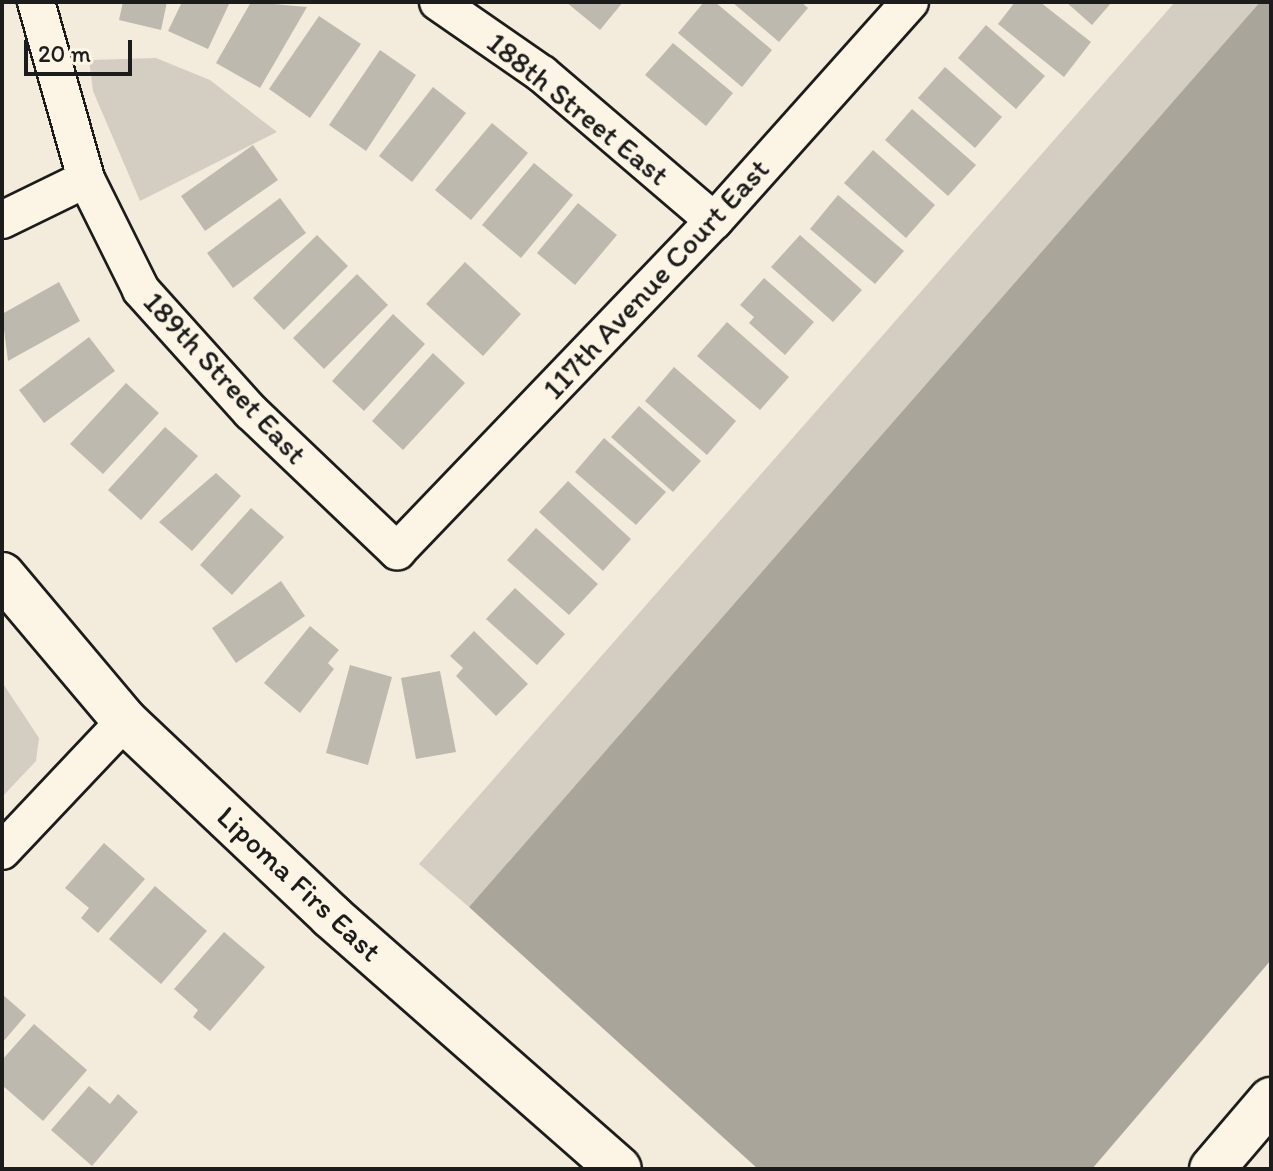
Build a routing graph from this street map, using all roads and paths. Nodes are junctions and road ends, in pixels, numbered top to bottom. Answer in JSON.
{"nodes":[{"id":1,"x":36,"y":2,"type":"edge"},
{"id":2,"x":438,"y":2,"type":"edge"},
{"id":3,"x":910,"y":2,"type":"edge"},
{"id":4,"x":86,"y":179,"type":"junction"},
{"id":5,"x":2,"y":220,"type":"edge"},
{"id":6,"x":714,"y":221,"type":"junction"},
{"id":7,"x":397,"y":551,"type":"joint"},
{"id":8,"x":2,"y":575,"type":"edge"},
{"id":9,"x":125,"y":721,"type":"junction"},
{"id":10,"x":2,"y":851,"type":"edge"},
{"id":11,"x":1271,"y":1100,"type":"edge"},
{"id":12,"x":619,"y":1169,"type":"edge"},
{"id":13,"x":1212,"y":1169,"type":"edge"}],
"edges":[{"from":1,"to":4,"type":"street","name":"189th Street East"},
{"from":2,"to":6,"type":"street","name":"188th Street East"},
{"from":3,"to":6,"type":"street","name":"117th Avenue Court East"},
{"from":4,"to":5,"type":"street"},
{"from":4,"to":7,"type":"street","name":"189th Street East"},
{"from":6,"to":7,"type":"street","name":"117th Avenue Court East"},
{"from":8,"to":9,"type":"street","name":"Lipoma Firs East"},
{"from":9,"to":10,"type":"street"},
{"from":9,"to":12,"type":"street","name":"Lipoma Firs East"},
{"from":11,"to":13,"type":"street"}]}
